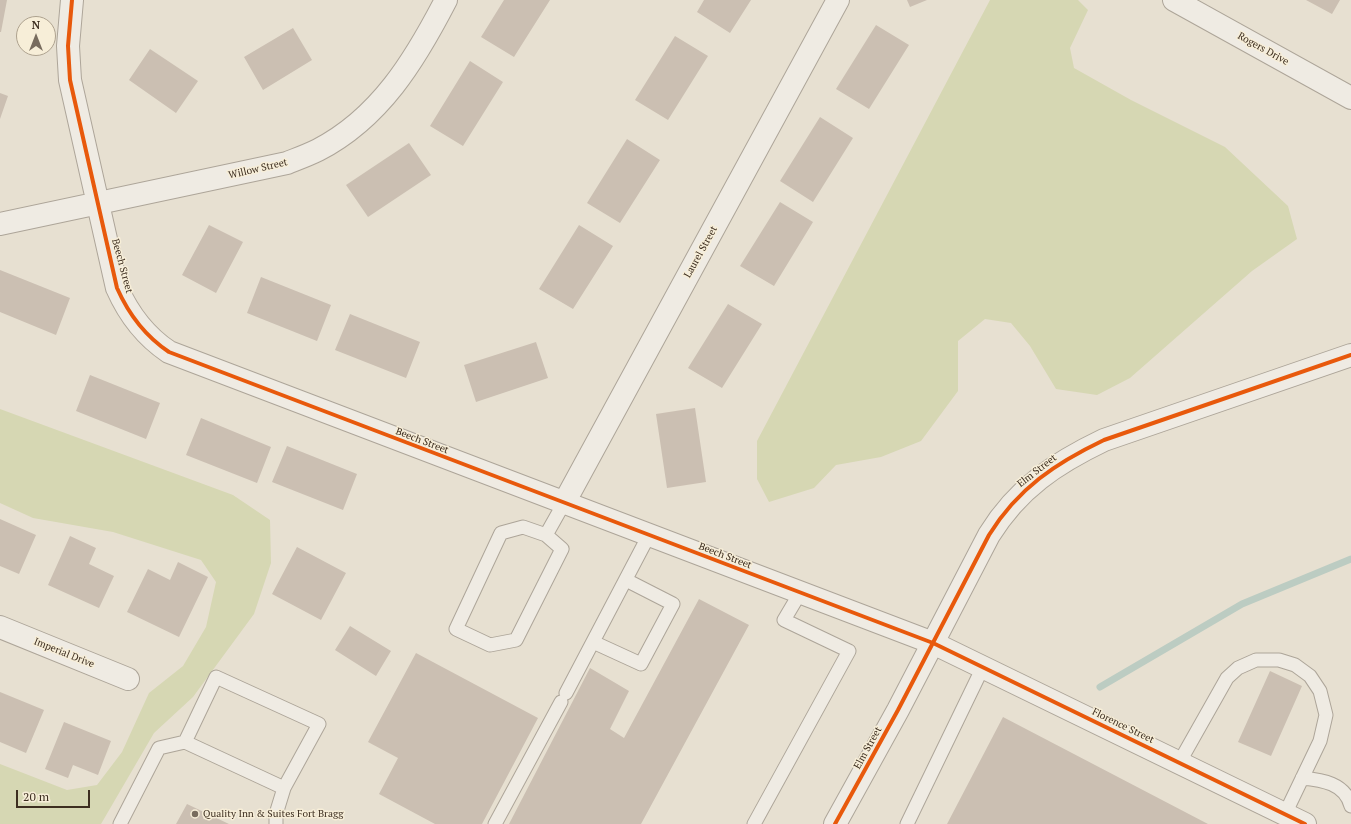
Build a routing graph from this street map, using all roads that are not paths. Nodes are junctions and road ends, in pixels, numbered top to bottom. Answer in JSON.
{"nodes":[{"id":1,"x":72,"y":0,"type":"edge"},
{"id":2,"x":446,"y":0,"type":"edge"},
{"id":3,"x":838,"y":0,"type":"edge"},
{"id":4,"x":1174,"y":0,"type":"edge"},
{"id":5,"x":1351,"y":98,"type":"edge"},
{"id":6,"x":98,"y":203,"type":"junction"},
{"id":7,"x":0,"y":224,"type":"edge"},
{"id":8,"x":1351,"y":355,"type":"edge"},
{"id":9,"x":564,"y":503,"type":"junction"},
{"id":10,"x":546,"y":535,"type":"junction"},
{"id":11,"x":649,"y":535,"type":"junction"},
{"id":12,"x":626,"y":580,"type":"junction"},
{"id":13,"x":800,"y":593,"type":"junction"},
{"id":14,"x":0,"y":627,"type":"edge"},
{"id":15,"x":593,"y":642,"type":"junction"},
{"id":16,"x":933,"y":643,"type":"junction"},
{"id":17,"x":983,"y":667,"type":"junction"},
{"id":18,"x":128,"y":679,"type":"dead end"},
{"id":19,"x":185,"y":742,"type":"junction"},
{"id":20,"x":1179,"y":763,"type":"junction"},
{"id":21,"x":1302,"y":778,"type":"junction"},
{"id":22,"x":284,"y":788,"type":"junction"},
{"id":23,"x":1351,"y":806,"type":"edge"},
{"id":24,"x":1285,"y":814,"type":"junction"},
{"id":25,"x":120,"y":824,"type":"edge"},
{"id":26,"x":276,"y":824,"type":"edge"},
{"id":27,"x":495,"y":824,"type":"edge"},
{"id":28,"x":754,"y":824,"type":"edge"},
{"id":29,"x":835,"y":824,"type":"edge"},
{"id":30,"x":908,"y":824,"type":"edge"},
{"id":31,"x":1306,"y":824,"type":"edge"}],
"edges":[{"from":1,"to":6,"type":"street","name":"Beech Street"},
{"from":2,"to":6,"type":"street","name":"Willow Street"},
{"from":3,"to":9,"type":"street","name":"Laurel Street"},
{"from":4,"to":5,"type":"street","name":"Rogers Drive"},
{"from":6,"to":7,"type":"street","name":"Willow Street"},
{"from":6,"to":9,"type":"street","name":"Beech Street"},
{"from":8,"to":16,"type":"street","name":"Elm Street"},
{"from":9,"to":10,"type":"lane"},
{"from":9,"to":11,"type":"street","name":"Beech Street"},
{"from":10,"to":10,"type":"lane"},
{"from":11,"to":12,"type":"lane"},
{"from":11,"to":13,"type":"street","name":"Beech Street"},
{"from":12,"to":15,"type":"lane"},
{"from":12,"to":15,"type":"lane"},
{"from":13,"to":16,"type":"street","name":"Beech Street"},
{"from":13,"to":28,"type":"lane"},
{"from":14,"to":18,"type":"street","name":"Imperial Drive"},
{"from":15,"to":27,"type":"lane"},
{"from":16,"to":17,"type":"street","name":"Florence Street"},
{"from":16,"to":29,"type":"street","name":"Elm Street"},
{"from":17,"to":20,"type":"street","name":"Florence Street"},
{"from":17,"to":30,"type":"lane"},
{"from":19,"to":22,"type":"lane"},
{"from":19,"to":22,"type":"lane"},
{"from":19,"to":25,"type":"lane"},
{"from":20,"to":21,"type":"lane"},
{"from":20,"to":24,"type":"street","name":"Florence Street"},
{"from":21,"to":23,"type":"lane"},
{"from":21,"to":24,"type":"lane"},
{"from":22,"to":26,"type":"lane"},
{"from":24,"to":31,"type":"street","name":"Florence Street"}]}
